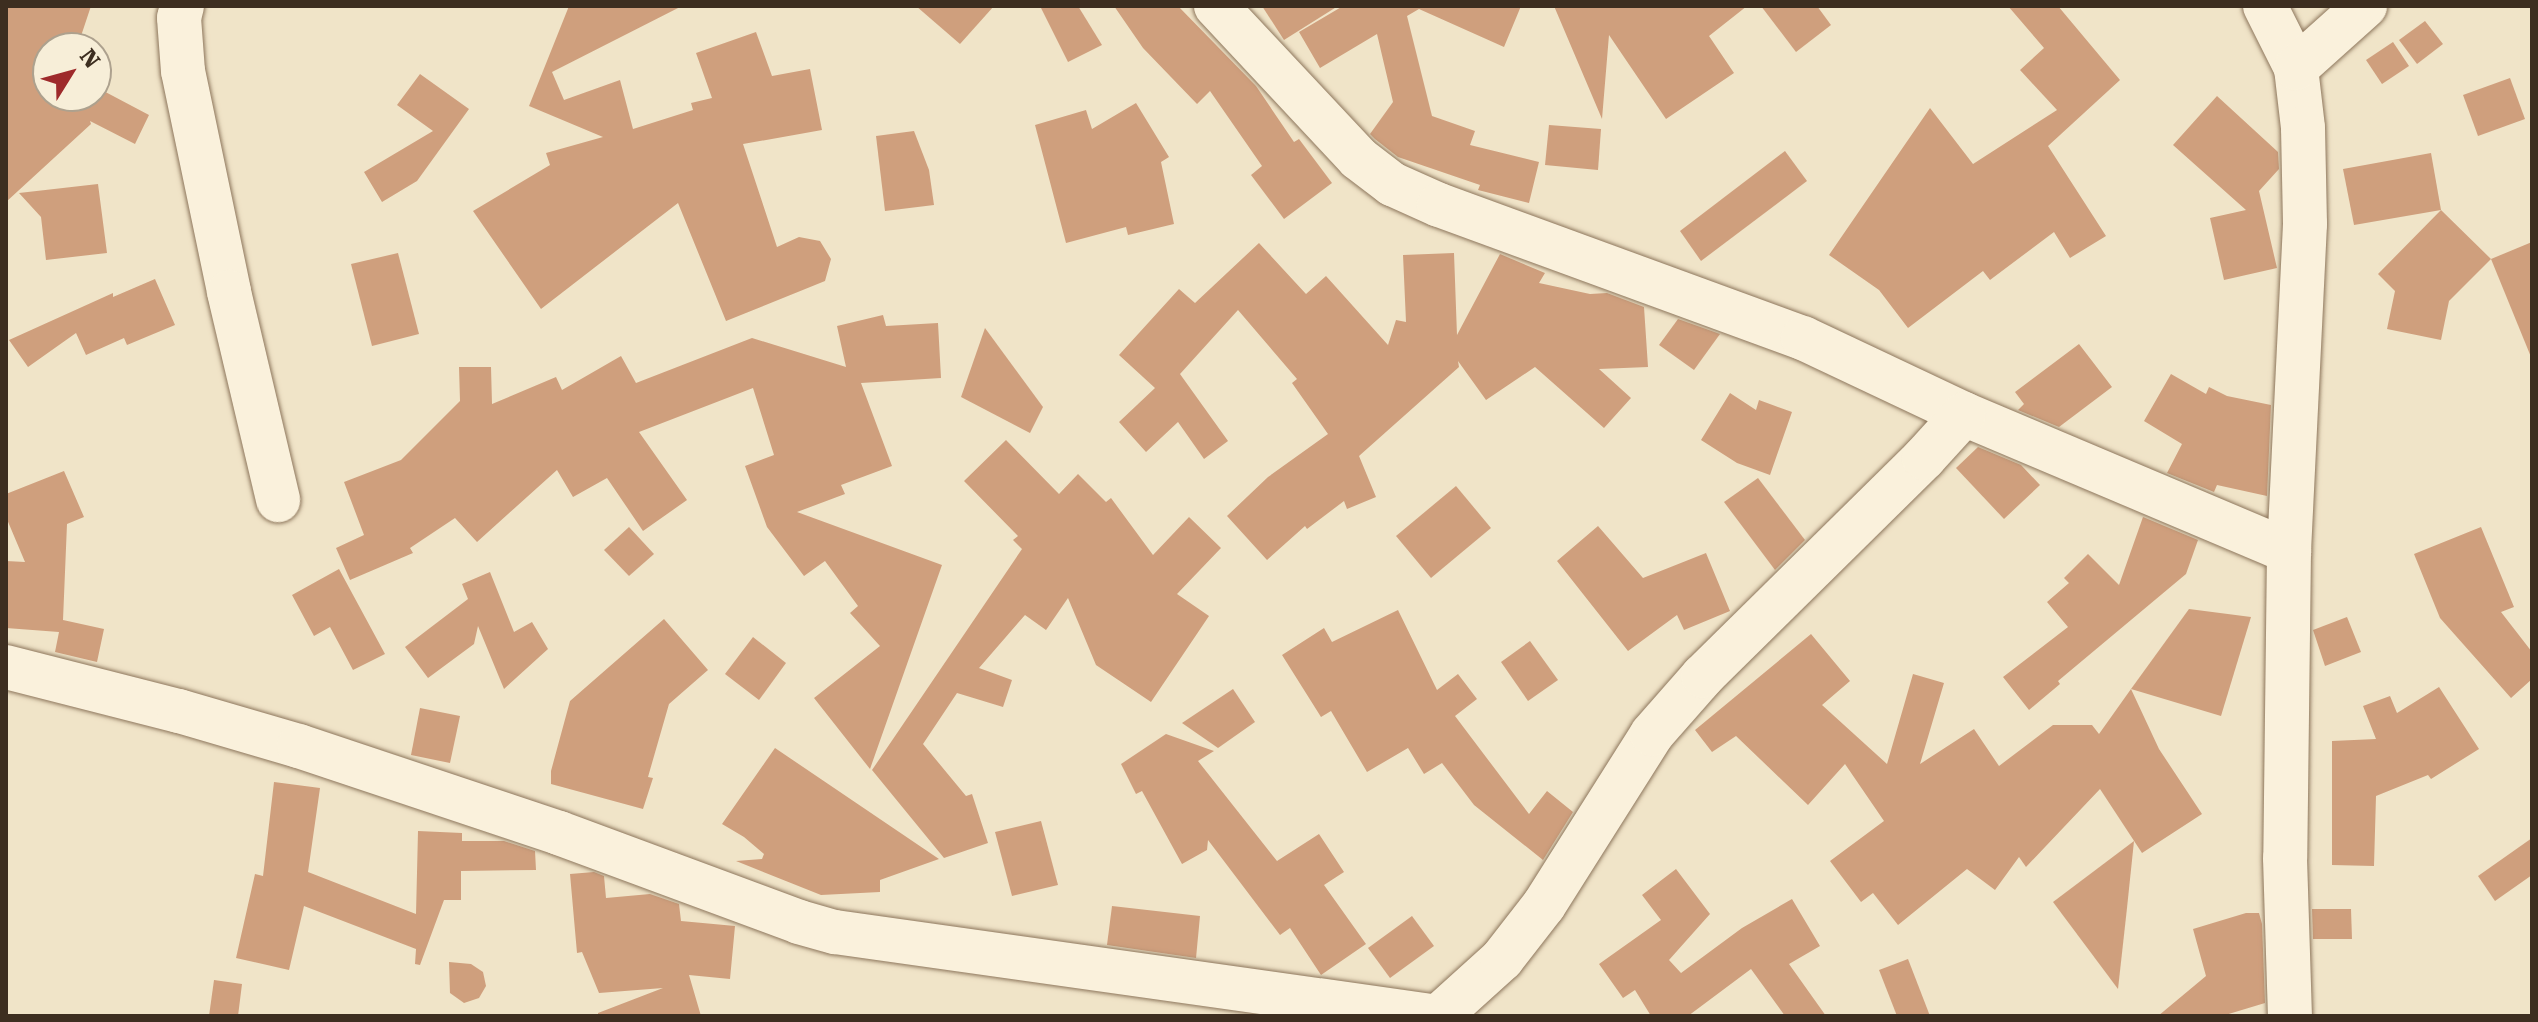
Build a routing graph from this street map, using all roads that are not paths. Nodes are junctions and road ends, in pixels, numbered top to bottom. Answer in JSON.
{"nodes":[{"id":1,"x":182,"y":6,"type":"edge"},
{"id":2,"x":1216,"y":6,"type":"edge"},
{"id":3,"x":2265,"y":6,"type":"edge"},
{"id":4,"x":2365,"y":6,"type":"edge"},
{"id":5,"x":2296,"y":68,"type":"junction"},
{"id":6,"x":1964,"y":414,"type":"junction"},
{"id":7,"x":278,"y":500,"type":"dead end"},
{"id":8,"x":2289,"y":551,"type":"junction"},
{"id":9,"x":6,"y":667,"type":"edge"},
{"id":10,"x":1431,"y":1016,"type":"edge"},
{"id":11,"x":1439,"y":1016,"type":"edge"},
{"id":12,"x":2290,"y":1016,"type":"edge"}],
"edges":[{"from":1,"to":7,"type":"street"},
{"from":2,"to":6,"type":"street"},
{"from":3,"to":5,"type":"street"},
{"from":4,"to":5,"type":"street"},
{"from":5,"to":8,"type":"street"},
{"from":6,"to":8,"type":"street"},
{"from":6,"to":11,"type":"street"},
{"from":8,"to":12,"type":"street"},
{"from":9,"to":10,"type":"street"}]}
